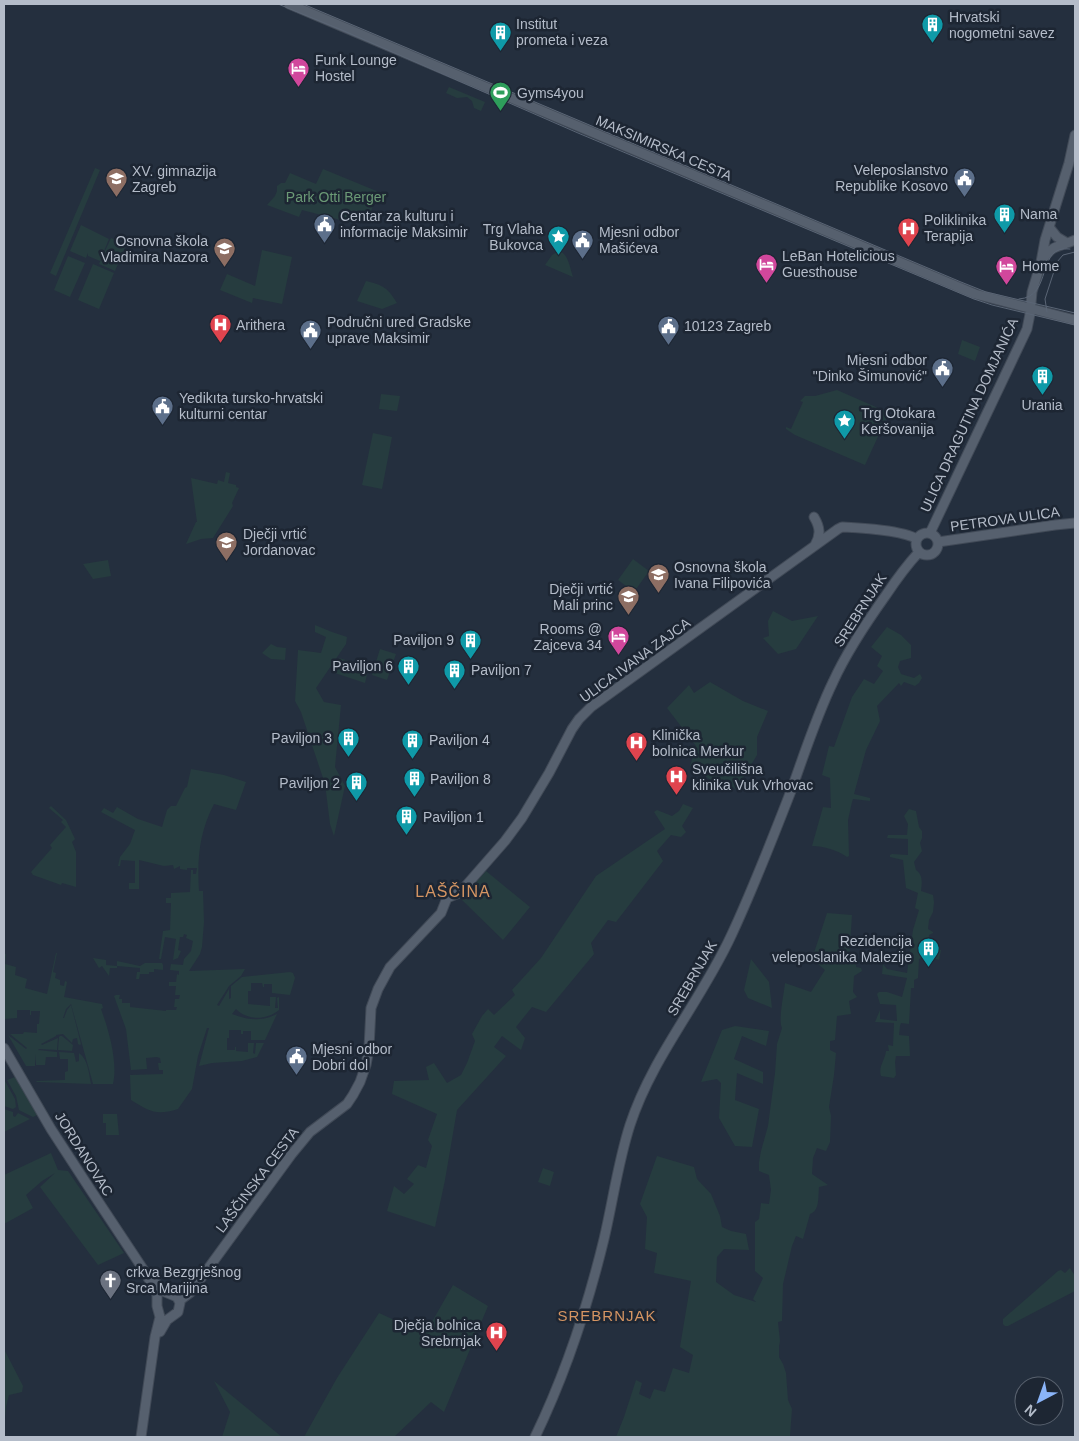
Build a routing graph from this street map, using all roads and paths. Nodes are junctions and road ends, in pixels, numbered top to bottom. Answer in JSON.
{"nodes":[{"id":1,"x":289,"y":4,"type":"edge"},
{"id":2,"x":1075,"y":136,"type":"edge"},
{"id":3,"x":1072,"y":162,"type":"edge"},
{"id":4,"x":1049,"y":227,"type":"junction"},
{"id":5,"x":1071,"y":242,"type":"edge"},
{"id":6,"x":1041,"y":262,"type":"junction"},
{"id":7,"x":1031,"y":309,"type":"junction"},
{"id":8,"x":1075,"y":320,"type":"edge"},
{"id":9,"x":814,"y":517,"type":"dead end"},
{"id":10,"x":1075,"y":523,"type":"edge"},
{"id":11,"x":930,"y":533,"type":"junction"},
{"id":12,"x":917,"y":539,"type":"junction"},
{"id":13,"x":938,"y":542,"type":"junction"},
{"id":14,"x":813,"y":548,"type":"junction"},
{"id":15,"x":919,"y":552,"type":"junction"},
{"id":16,"x":447,"y":898,"type":"joint"},
{"id":17,"x":4,"y":1048,"type":"edge"},
{"id":18,"x":145,"y":1272,"type":"junction"},
{"id":19,"x":168,"y":1294,"type":"junction"},
{"id":20,"x":158,"y":1301,"type":"junction"},
{"id":21,"x":180,"y":1301,"type":"junction"},
{"id":22,"x":159,"y":1311,"type":"junction"},
{"id":23,"x":172,"y":1316,"type":"junction"},
{"id":24,"x":154,"y":1344,"type":"junction"},
{"id":25,"x":141,"y":1437,"type":"edge"},
{"id":26,"x":535,"y":1437,"type":"edge"}],
"edges":[{"from":1,"to":7,"type":"main road","name":"MAKSIMIRSKA CESTA"},
{"from":2,"to":3,"type":"main road","name":"ULICA DRAGUTINA DOMJANIĆA"},
{"from":3,"to":4,"type":"main road","name":"ULICA DRAGUTINA DOMJANIĆA"},
{"from":4,"to":5,"type":"main road"},
{"from":4,"to":6,"type":"main road","name":"ULICA DRAGUTINA DOMJANIĆA"},
{"from":5,"to":6,"type":"main road"},
{"from":6,"to":7,"type":"main road","name":"ULICA DRAGUTINA DOMJANIĆA"},
{"from":7,"to":8,"type":"main road","name":"MAKSIMIRSKA CESTA"},
{"from":7,"to":11,"type":"main road","name":"ULICA DRAGUTINA DOMJANIĆA"},
{"from":9,"to":14,"type":"main road"},
{"from":10,"to":13,"type":"main road","name":"PETROVA ULICA"},
{"from":11,"to":12,"type":"main road"},
{"from":11,"to":13,"type":"main road"},
{"from":12,"to":14,"type":"main road","name":"ULICA IVANA ZAJCA"},
{"from":12,"to":15,"type":"main road"},
{"from":13,"to":15,"type":"main road"},
{"from":14,"to":16,"type":"main road","name":"ULICA IVANA ZAJCA"},
{"from":15,"to":26,"type":"main road","name":"SREBRNJAK"},
{"from":16,"to":21,"type":"main road","name":"LAŠČINSKA CESTA"},
{"from":17,"to":18,"type":"main road","name":"JORDANOVAC"},
{"from":18,"to":19,"type":"main road","name":"JORDANOVAC"},
{"from":18,"to":20,"type":"main road","name":"JORDANOVAC"},
{"from":19,"to":20,"type":"main road"},
{"from":19,"to":21,"type":"main road"},
{"from":20,"to":22,"type":"main road"},
{"from":21,"to":23,"type":"main road"},
{"from":22,"to":23,"type":"main road"},
{"from":22,"to":24,"type":"main road"},
{"from":23,"to":24,"type":"main road"},
{"from":24,"to":25,"type":"main road"}]}
